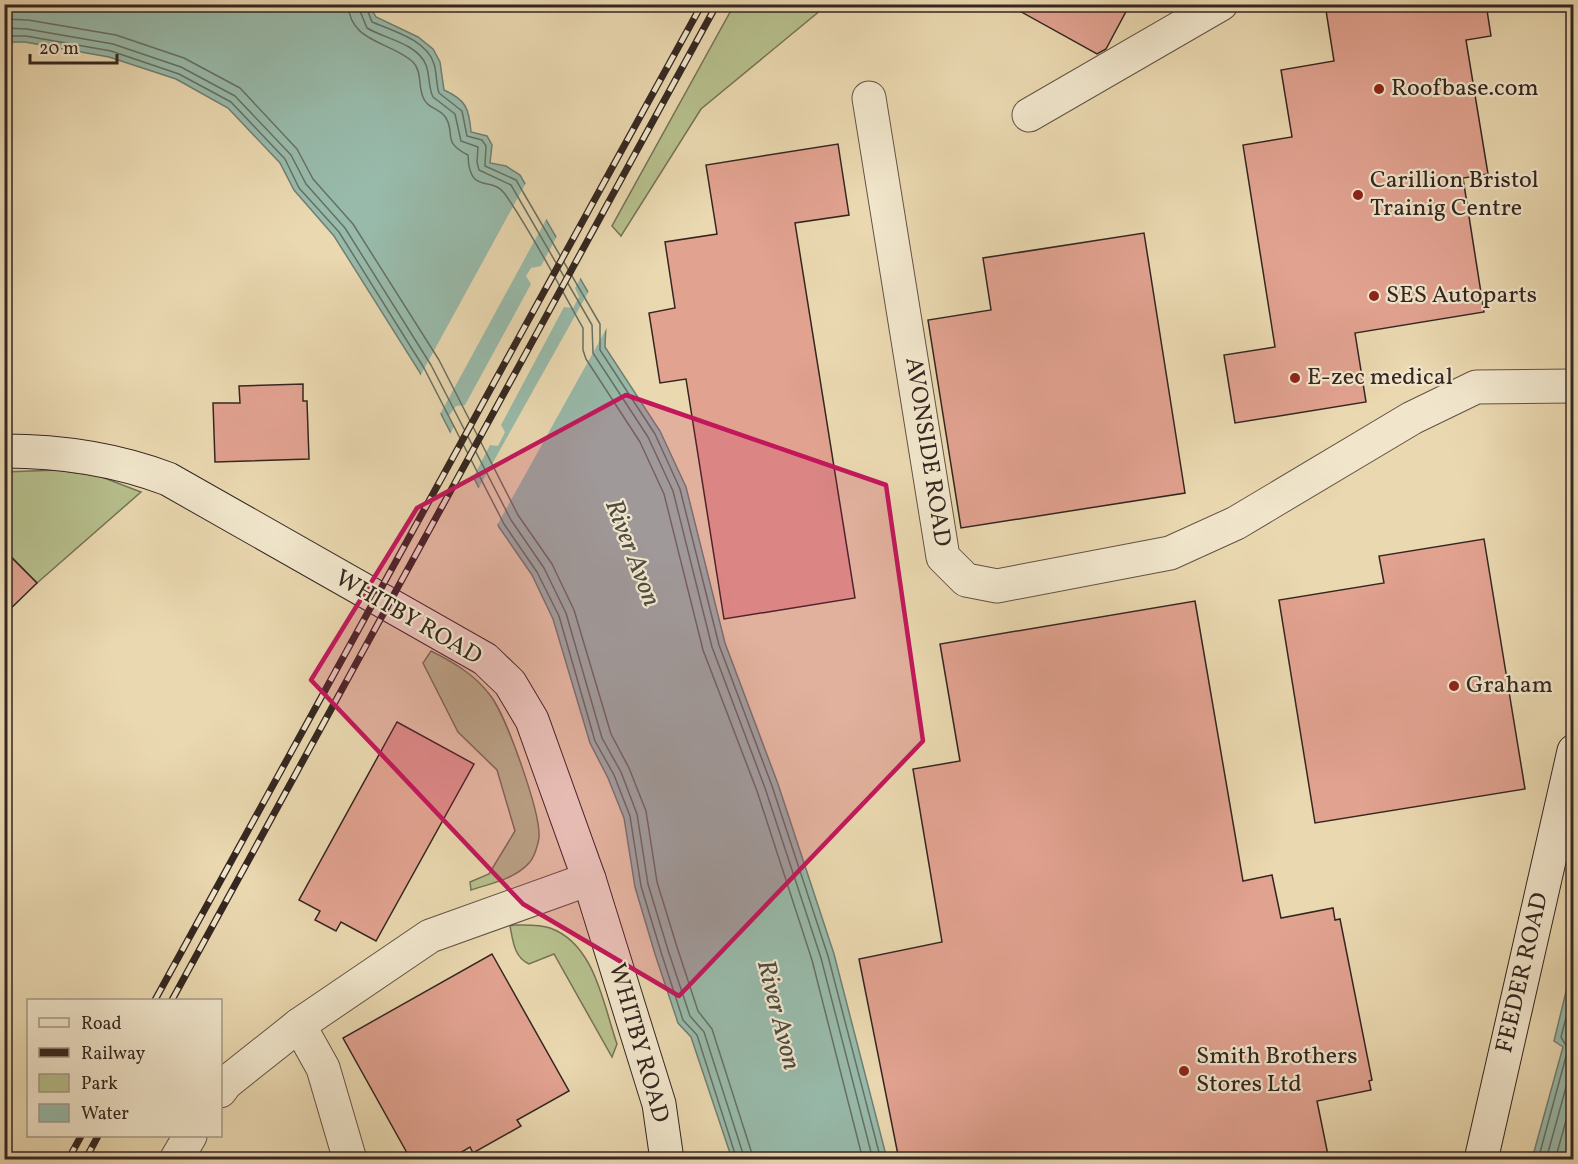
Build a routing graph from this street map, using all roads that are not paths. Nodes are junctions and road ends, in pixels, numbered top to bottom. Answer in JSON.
{"nodes":[{"id":1,"x":1221,"y":4,"type":"edge"},
{"id":2,"x":869,"y":98,"type":"dead end"},
{"id":3,"x":1029,"y":115,"type":"dead end"},
{"id":4,"x":1574,"y":386,"type":"edge"},
{"id":5,"x":4,"y":452,"type":"edge"},
{"id":6,"x":1574,"y":751,"type":"edge"},
{"id":7,"x":589,"y":879,"type":"junction"},
{"id":8,"x":299,"y":1025,"type":"junction"},
{"id":9,"x":222,"y":1088,"type":"edge"},
{"id":10,"x":189,"y":1137,"type":"edge"},
{"id":11,"x":176,"y":1160,"type":"edge"},
{"id":12,"x":350,"y":1160,"type":"edge"},
{"id":13,"x":667,"y":1160,"type":"edge"},
{"id":14,"x":1481,"y":1160,"type":"edge"}],
"edges":[{"from":1,"to":3,"type":"street"},
{"from":2,"to":4,"type":"street","name":"AVONSIDE ROAD"},
{"from":5,"to":7,"type":"street","name":"WHITBY ROAD"},
{"from":6,"to":14,"type":"street","name":"FEEDER ROAD"},
{"from":7,"to":8,"type":"street"},
{"from":7,"to":13,"type":"street","name":"WHITBY ROAD"},
{"from":8,"to":9,"type":"street"},
{"from":8,"to":12,"type":"street"},
{"from":10,"to":11,"type":"street"}]}
